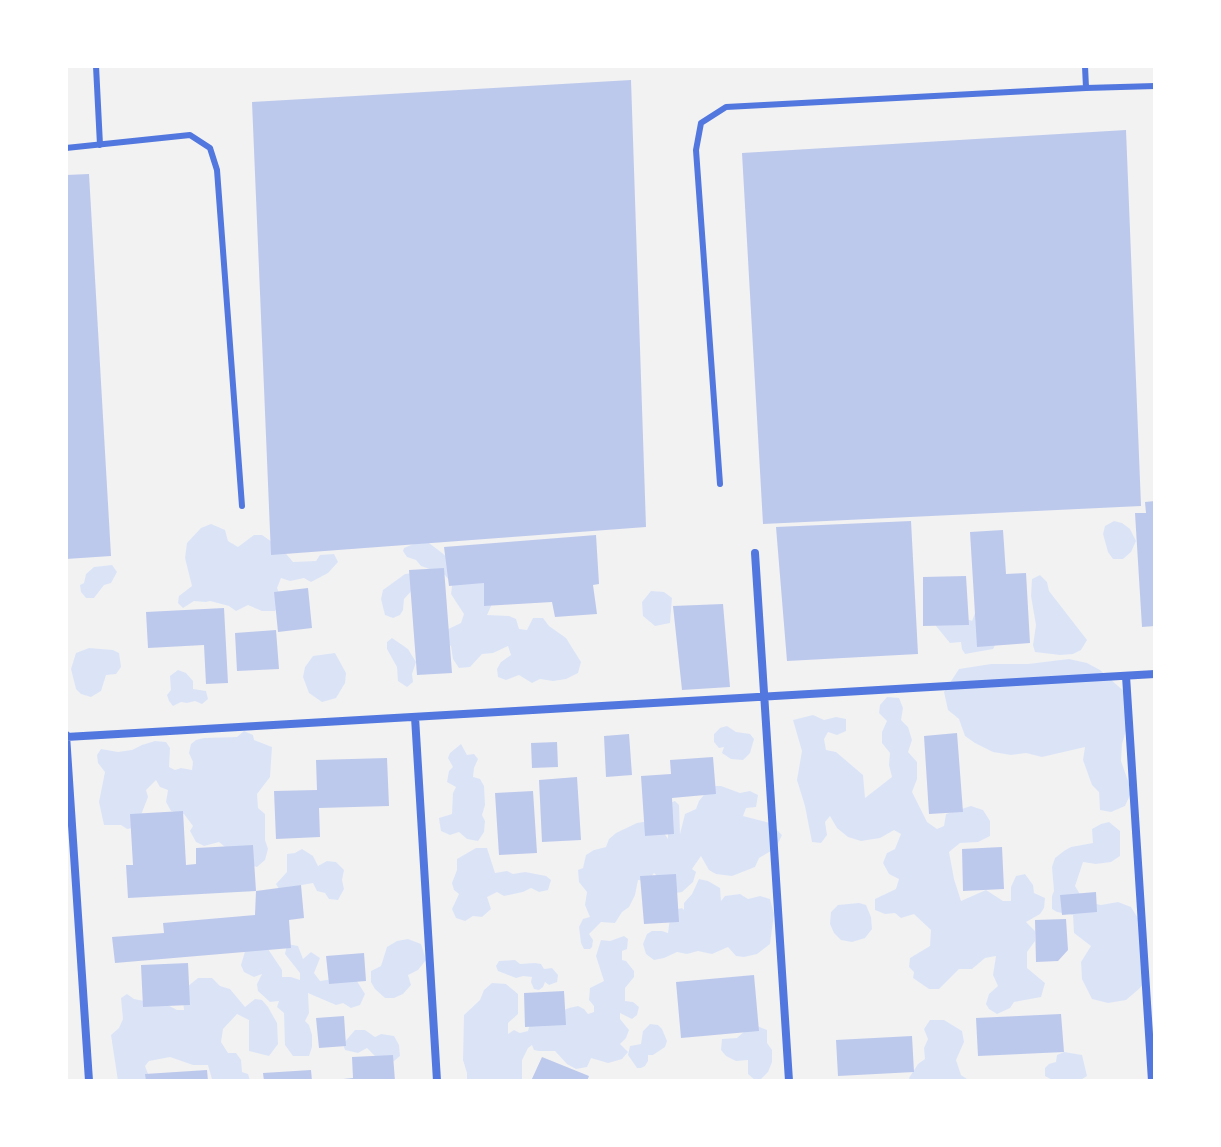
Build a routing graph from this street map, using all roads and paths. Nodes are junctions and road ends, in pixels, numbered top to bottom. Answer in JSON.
{"nodes":[{"id":1,"x":96,"y":66,"type":"edge"},
{"id":2,"x":1085,"y":66,"type":"edge"},
{"id":3,"x":1155,"y":86,"type":"edge"},
{"id":4,"x":1086,"y":88,"type":"junction"},
{"id":5,"x":100,"y":145,"type":"junction"},
{"id":6,"x":66,"y":148,"type":"edge"},
{"id":7,"x":720,"y":484,"type":"dead end"},
{"id":8,"x":242,"y":506,"type":"dead end"},
{"id":9,"x":755,"y":553,"type":"dead end"},
{"id":10,"x":1155,"y":674,"type":"edge"},
{"id":11,"x":1126,"y":676,"type":"junction"},
{"id":12,"x":764,"y":697,"type":"junction"},
{"id":13,"x":415,"y":717,"type":"junction"},
{"id":14,"x":66,"y":736,"type":"edge"},
{"id":15,"x":89,"y":1081,"type":"edge"},
{"id":16,"x":437,"y":1081,"type":"edge"},
{"id":17,"x":789,"y":1081,"type":"edge"},
{"id":18,"x":1152,"y":1081,"type":"edge"}],
"edges":[{"from":1,"to":5,"type":"lane"},
{"from":2,"to":4,"type":"lane"},
{"from":3,"to":4,"type":"lane"},
{"from":4,"to":7,"type":"lane"},
{"from":5,"to":6,"type":"lane"},
{"from":5,"to":8,"type":"lane"},
{"from":9,"to":12,"type":"street"},
{"from":10,"to":11,"type":"street"},
{"from":11,"to":12,"type":"street"},
{"from":11,"to":18,"type":"street"},
{"from":12,"to":13,"type":"street"},
{"from":12,"to":17,"type":"street"},
{"from":13,"to":14,"type":"street"},
{"from":13,"to":16,"type":"street"},
{"from":14,"to":15,"type":"street"}]}
